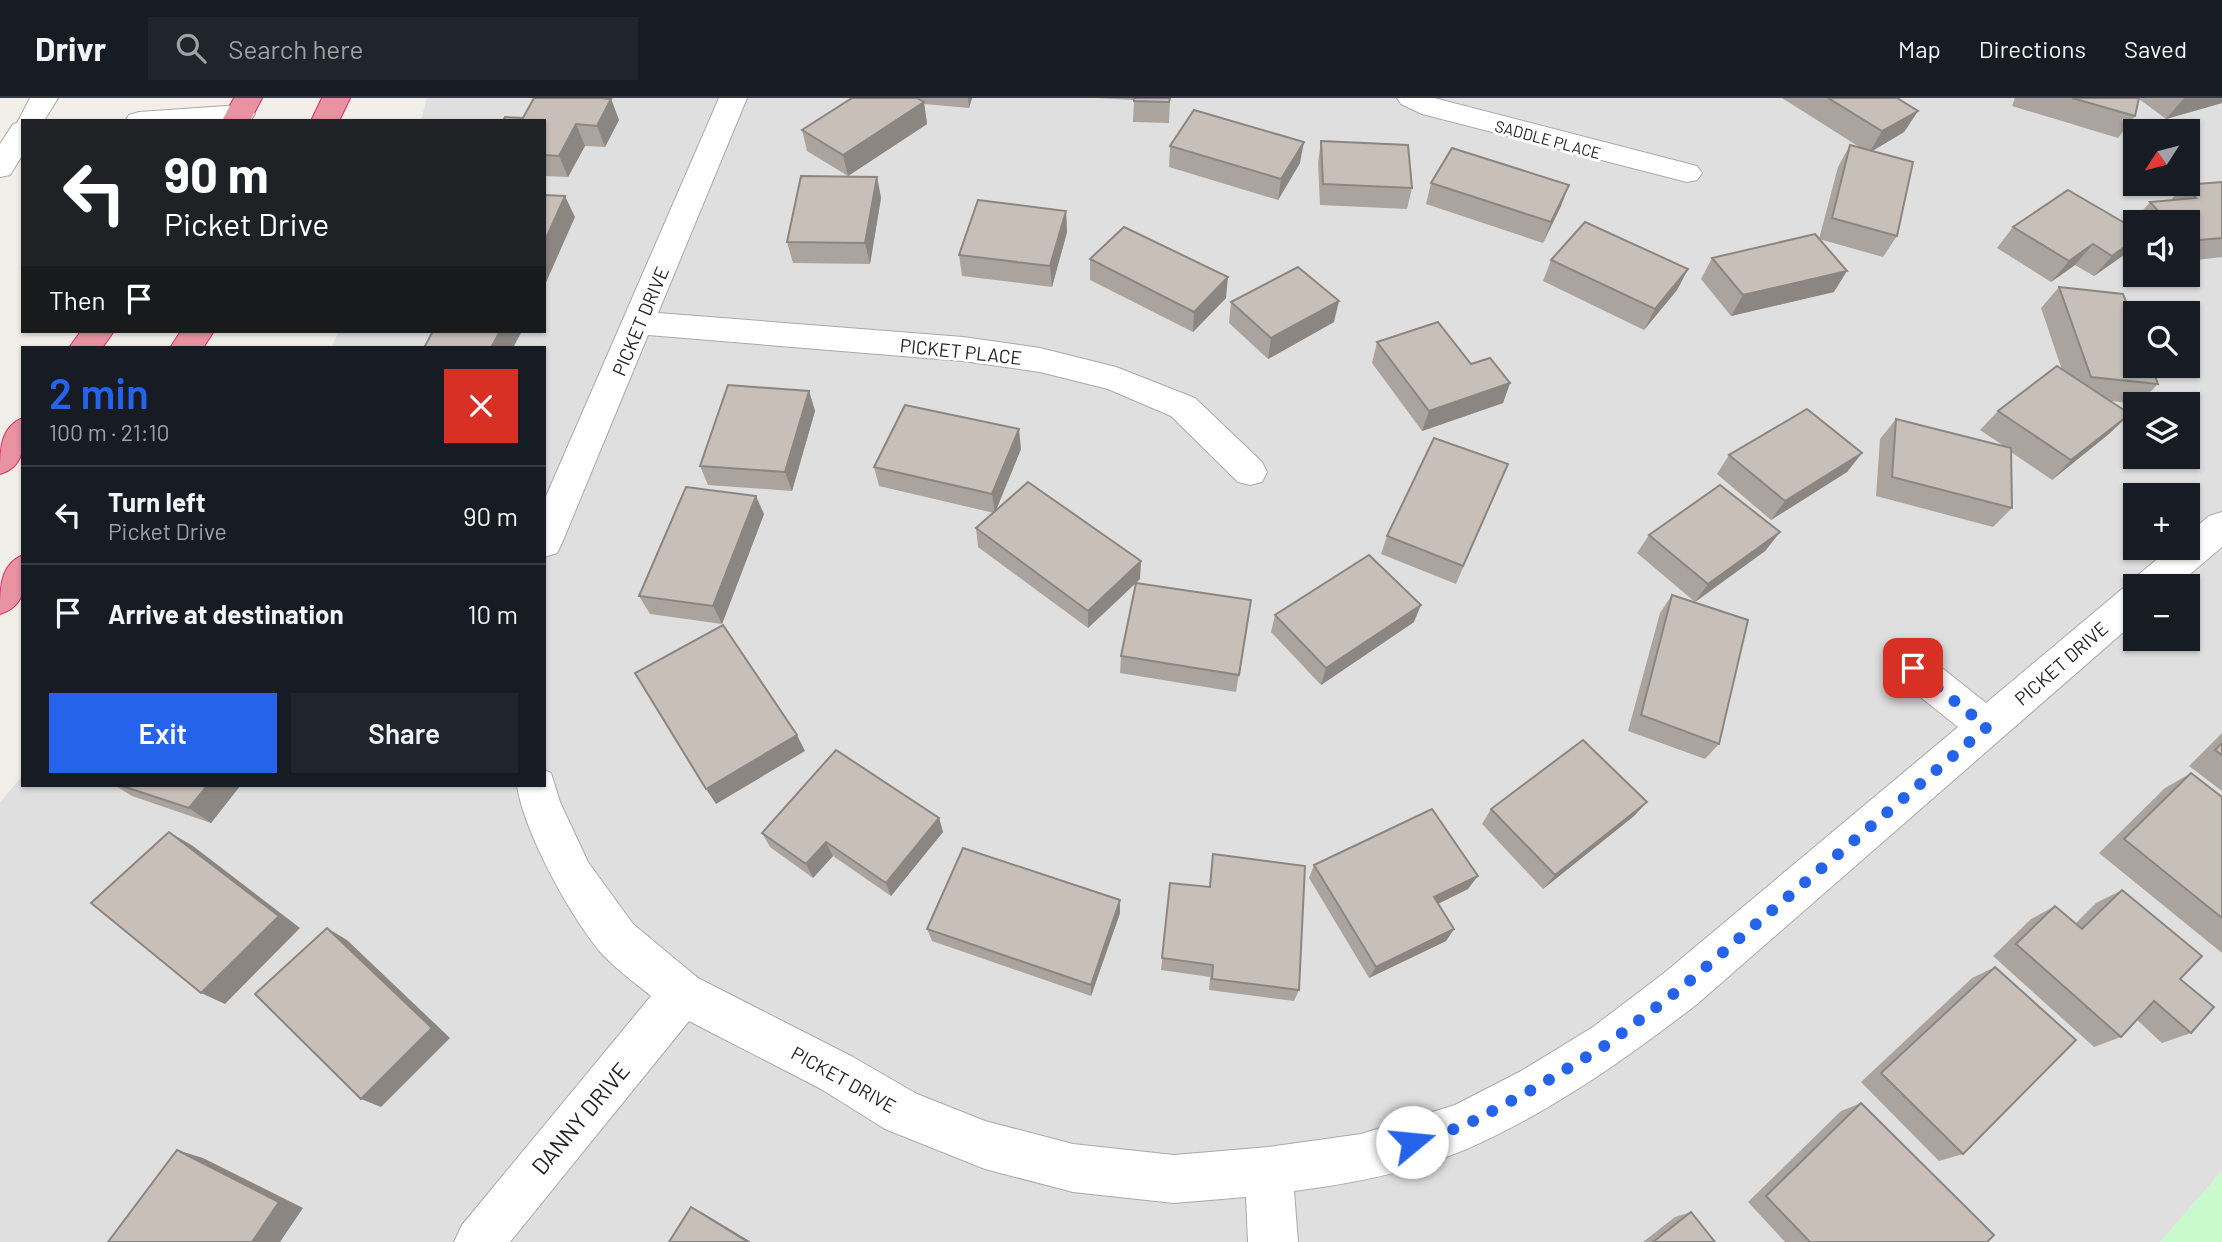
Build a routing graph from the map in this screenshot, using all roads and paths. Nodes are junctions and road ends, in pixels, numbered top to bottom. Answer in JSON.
{"nodes":[{"id":1,"x":44,"y":98,"type":"edge"},
{"id":2,"x":336,"y":98,"type":"edge"},
{"id":3,"x":733,"y":98,"type":"edge"},
{"id":4,"x":1411,"y":98,"type":"edge"},
{"id":5,"x":242,"y":111,"type":"edge"},
{"id":6,"x":28,"y":119,"type":"edge"},
{"id":7,"x":160,"y":119,"type":"edge"},
{"id":8,"x":326,"y":119,"type":"edge"},
{"id":9,"x":19,"y":130,"type":"edge"},
{"id":10,"x":0,"y":168,"type":"edge"},
{"id":11,"x":1687,"y":173,"type":"dead end"},
{"id":12,"x":640,"y":323,"type":"junction"},
{"id":13,"x":21,"y":434,"type":"edge"},
{"id":14,"x":0,"y":461,"type":"edge"},
{"id":15,"x":1250,"y":472,"type":"dead end"},
{"id":16,"x":2222,"y":526,"type":"edge"},
{"id":17,"x":546,"y":538,"type":"edge"},
{"id":18,"x":21,"y":572,"type":"edge"},
{"id":19,"x":2165,"y":574,"type":"edge"},
{"id":20,"x":0,"y":598,"type":"edge"},
{"id":21,"x":2123,"y":610,"type":"edge"},
{"id":22,"x":1913,"y":668,"type":"dead end"},
{"id":23,"x":1987,"y":727,"type":"junction"},
{"id":24,"x":537,"y":787,"type":"edge"},
{"id":25,"x":682,"y":994,"type":"junction"},
{"id":26,"x":1269,"y":1171,"type":"junction"},
{"id":27,"x":479,"y":1242,"type":"edge"},
{"id":28,"x":1273,"y":1242,"type":"edge"}],
"edges":[{"from":1,"to":6,"type":"street"},
{"from":2,"to":8,"type":"highway"},
{"from":3,"to":12,"type":"street","name":"PICKET DRIVE"},
{"from":4,"to":11,"type":"street","name":"SADDLE PLACE"},
{"from":5,"to":7,"type":"street"},
{"from":9,"to":10,"type":"street"},
{"from":12,"to":15,"type":"street","name":"PICKET PLACE"},
{"from":12,"to":17,"type":"street","name":"PICKET DRIVE"},
{"from":13,"to":14,"type":"highway"},
{"from":16,"to":19,"type":"street"},
{"from":18,"to":20,"type":"highway"},
{"from":21,"to":23,"type":"street","name":"PICKET DRIVE"},
{"from":22,"to":23,"type":"street"},
{"from":23,"to":26,"type":"street","name":"PICKET DRIVE"},
{"from":24,"to":25,"type":"street","name":"PICKET DRIVE"},
{"from":25,"to":26,"type":"street","name":"PICKET DRIVE"},
{"from":25,"to":27,"type":"street","name":"DANNY DRIVE"},
{"from":26,"to":28,"type":"street"}]}
